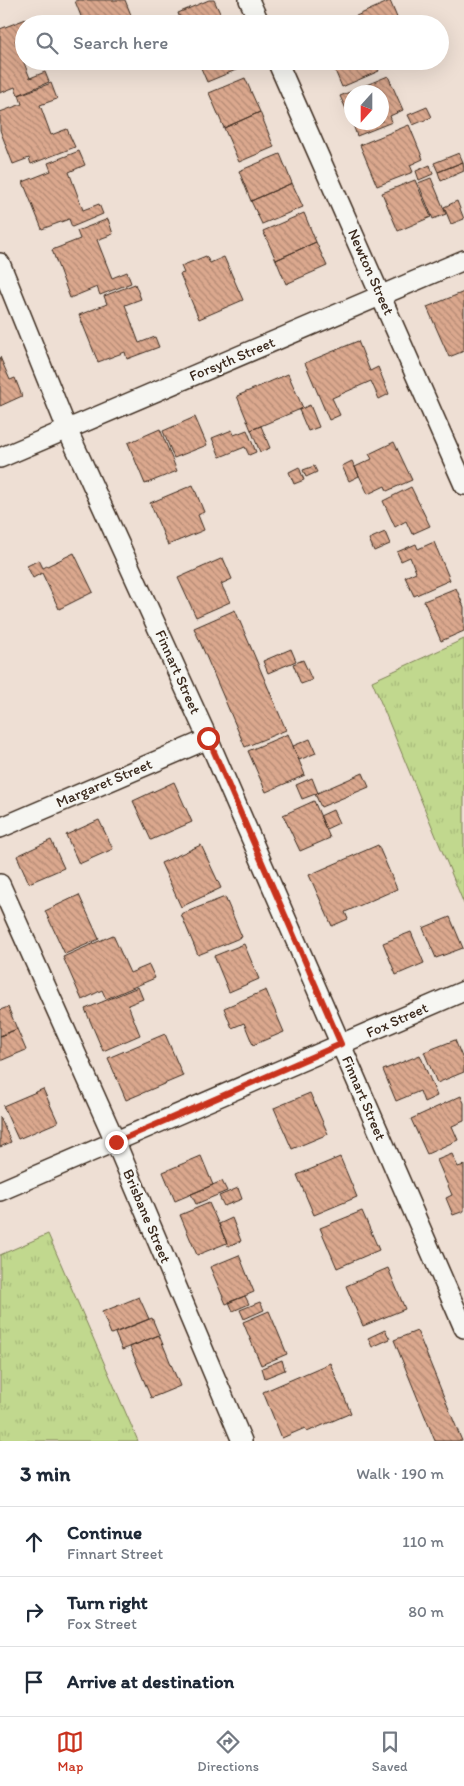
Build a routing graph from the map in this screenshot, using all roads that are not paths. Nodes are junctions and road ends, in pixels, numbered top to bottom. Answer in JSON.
{"nodes":[{"id":1,"x":249,"y":0,"type":"edge"},
{"id":2,"x":256,"y":15,"type":"edge"},
{"id":3,"x":280,"y":70,"type":"edge"},
{"id":4,"x":464,"y":260,"type":"edge"},
{"id":5,"x":0,"y":263,"type":"edge"},
{"id":6,"x":382,"y":295,"type":"junction"},
{"id":7,"x":67,"y":429,"type":"junction"},
{"id":8,"x":0,"y":458,"type":"edge"},
{"id":9,"x":464,"y":484,"type":"edge"},
{"id":10,"x":208,"y":738,"type":"junction"},
{"id":11,"x":0,"y":828,"type":"edge"},
{"id":12,"x":0,"y":884,"type":"edge"},
{"id":13,"x":464,"y":991,"type":"edge"},
{"id":14,"x":341,"y":1044,"type":"junction"},
{"id":15,"x":116,"y":1142,"type":"junction"},
{"id":16,"x":0,"y":1191,"type":"edge"},
{"id":17,"x":464,"y":1328,"type":"edge"},
{"id":18,"x":242,"y":1441,"type":"edge"}],
"edges":[{"from":1,"to":2,"type":"street"},
{"from":3,"to":6,"type":"street","name":"Newton Street"},
{"from":4,"to":6,"type":"street","name":"Forsyth Street"},
{"from":5,"to":7,"type":"street","name":"Finnart Street"},
{"from":6,"to":7,"type":"street","name":"Forsyth Street"},
{"from":6,"to":9,"type":"street","name":"Newton Street"},
{"from":7,"to":8,"type":"street","name":"Forsyth Street"},
{"from":7,"to":10,"type":"street","name":"Finnart Street"},
{"from":10,"to":11,"type":"street","name":"Margaret Street"},
{"from":10,"to":14,"type":"street","name":"Finnart Street"},
{"from":12,"to":15,"type":"street","name":"Brisbane Street"},
{"from":13,"to":14,"type":"street","name":"Fox Street"},
{"from":14,"to":15,"type":"street","name":"Fox Street"},
{"from":14,"to":17,"type":"street","name":"Finnart Street"},
{"from":15,"to":16,"type":"street","name":"Fox Street"},
{"from":15,"to":18,"type":"street","name":"Brisbane Street"}]}
